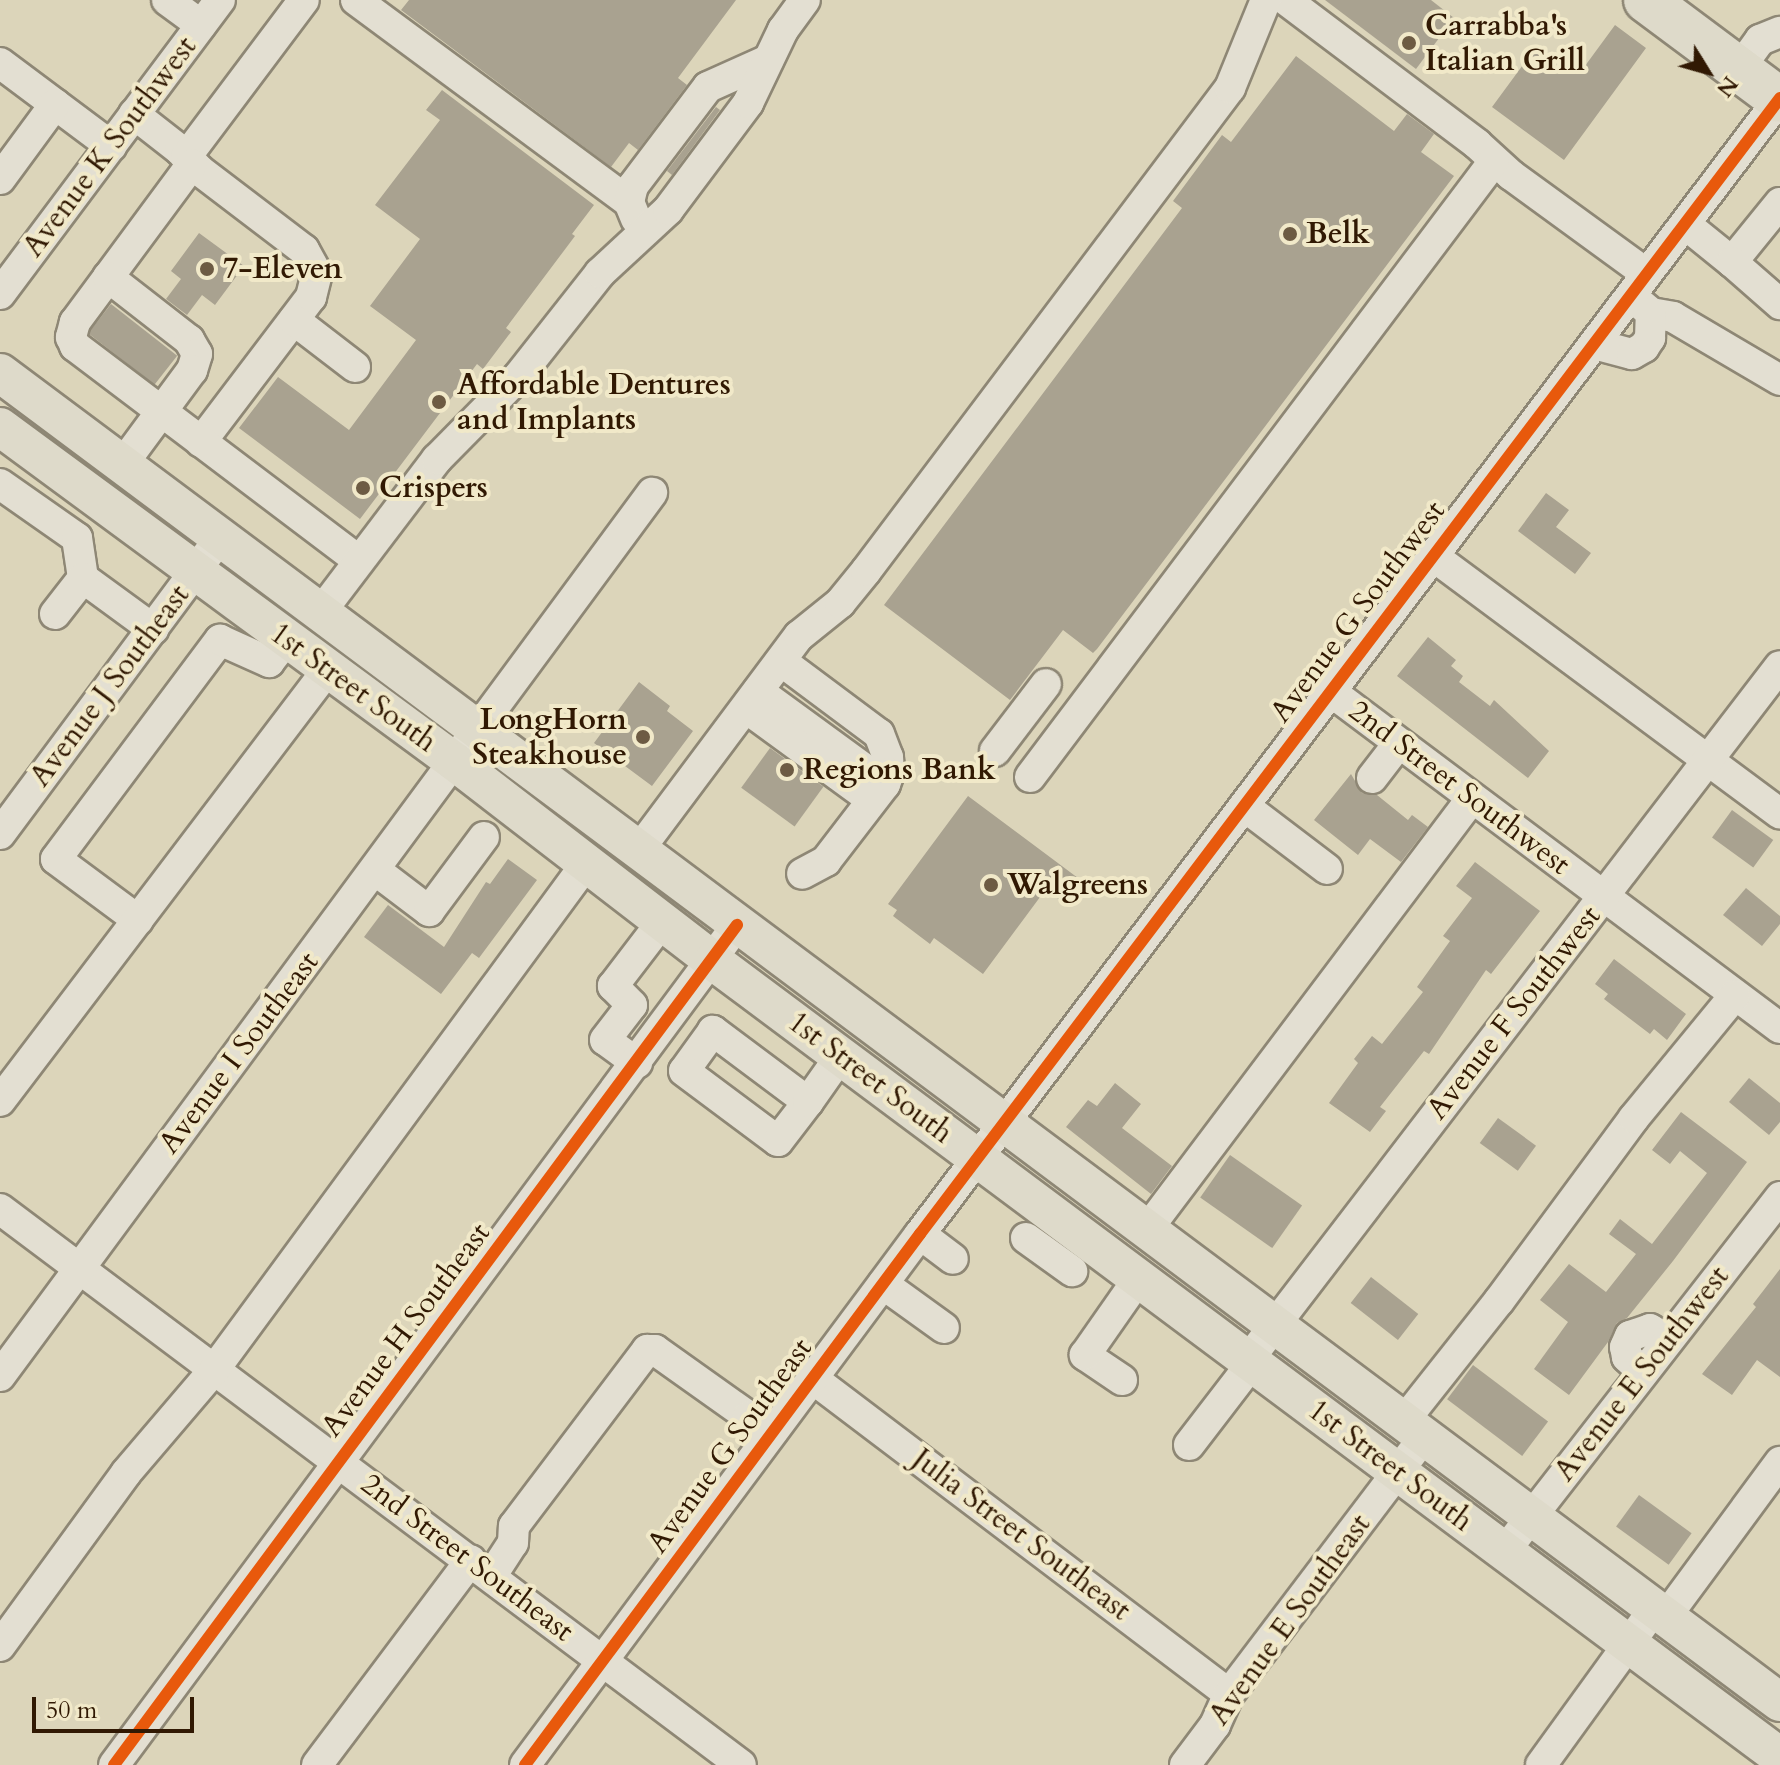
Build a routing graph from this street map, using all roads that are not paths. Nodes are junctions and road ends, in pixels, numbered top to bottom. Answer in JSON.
{"nodes":[{"id":1,"x":167,"y":0,"type":"edge"},
{"id":2,"x":220,"y":0,"type":"edge"},
{"id":3,"x":304,"y":0,"type":"edge"},
{"id":4,"x":356,"y":0,"type":"edge"},
{"id":5,"x":805,"y":0,"type":"edge"},
{"id":6,"x":1266,"y":0,"type":"edge"},
{"id":7,"x":1286,"y":0,"type":"edge"},
{"id":8,"x":1646,"y":0,"type":"edge"},
{"id":9,"x":201,"y":25,"type":"junction"},
{"id":10,"x":1780,"y":32,"type":"edge"},
{"id":11,"x":768,"y":60,"type":"junction"},
{"id":12,"x":0,"y":63,"type":"edge"},
{"id":13,"x":1739,"y":69,"type":"junction"},
{"id":14,"x":1780,"y":99,"type":"edge"},
{"id":15,"x":55,"y":104,"type":"junction"},
{"id":16,"x":134,"y":114,"type":"junction"},
{"id":17,"x":111,"y":146,"type":"junction"},
{"id":18,"x":189,"y":161,"type":"junction"},
{"id":19,"x":1494,"y":161,"type":"junction"},
{"id":20,"x":0,"y":179,"type":"edge"},
{"id":21,"x":629,"y":202,"type":"junction"},
{"id":22,"x":1780,"y":203,"type":"edge"},
{"id":23,"x":1685,"y":224,"type":"junction"},
{"id":24,"x":645,"y":233,"type":"junction"},
{"id":25,"x":1732,"y":262,"type":"junction"},
{"id":26,"x":108,"y":277,"type":"junction"},
{"id":27,"x":0,"y":294,"type":"edge"},
{"id":28,"x":1643,"y":294,"type":"junction"},
{"id":29,"x":1780,"y":304,"type":"edge"},
{"id":30,"x":294,"y":320,"type":"junction"},
{"id":31,"x":1594,"y":344,"type":"junction"},
{"id":32,"x":355,"y":367,"type":"dead end"},
{"id":33,"x":0,"y":373,"type":"edge"},
{"id":34,"x":1780,"y":380,"type":"edge"},
{"id":35,"x":161,"y":412,"type":"junction"},
{"id":36,"x":0,"y":427,"type":"edge"},
{"id":37,"x":201,"y":442,"type":"junction"},
{"id":38,"x":32,"y":450,"type":"junction"},
{"id":39,"x":122,"y":465,"type":"junction"},
{"id":40,"x":3,"y":485,"type":"edge"},
{"id":41,"x":652,"y":493,"type":"dead end"},
{"id":42,"x":103,"y":503,"type":"junction"},
{"id":43,"x":77,"y":538,"type":"junction"},
{"id":44,"x":220,"y":538,"type":"junction"},
{"id":45,"x":1433,"y":556,"type":"junction"},
{"id":46,"x":359,"y":561,"type":"junction"},
{"id":47,"x":196,"y":572,"type":"junction"},
{"id":48,"x":83,"y":578,"type":"junction"},
{"id":49,"x":320,"y":613,"type":"junction"},
{"id":50,"x":55,"y":614,"type":"dead end"},
{"id":51,"x":153,"y":629,"type":"junction"},
{"id":52,"x":287,"y":639,"type":"junction"},
{"id":53,"x":1780,"y":666,"type":"edge"},
{"id":54,"x":328,"y":669,"type":"junction"},
{"id":55,"x":1046,"y":684,"type":"dead end"},
{"id":56,"x":763,"y":686,"type":"junction"},
{"id":57,"x":1330,"y":691,"type":"junction"},
{"id":58,"x":475,"y":728,"type":"junction"},
{"id":59,"x":1399,"y":743,"type":"junction"},
{"id":60,"x":995,"y":751,"type":"dead end"},
{"id":61,"x":1707,"y":759,"type":"junction"},
{"id":62,"x":455,"y":762,"type":"junction"},
{"id":63,"x":1030,"y":777,"type":"dead end"},
{"id":64,"x":1372,"y":778,"type":"dead end"},
{"id":65,"x":882,"y":781,"type":"junction"},
{"id":66,"x":1472,"y":798,"type":"junction"},
{"id":67,"x":1244,"y":806,"type":"junction"},
{"id":68,"x":1780,"y":814,"type":"edge"},
{"id":69,"x":0,"y":834,"type":"edge"},
{"id":70,"x":484,"y":837,"type":"dead end"},
{"id":71,"x":638,"y":851,"type":"junction"},
{"id":72,"x":586,"y":864,"type":"junction"},
{"id":73,"x":1327,"y":869,"type":"dead end"},
{"id":74,"x":375,"y":870,"type":"junction"},
{"id":75,"x":802,"y":874,"type":"dead end"},
{"id":76,"x":1603,"y":897,"type":"junction"},
{"id":77,"x":138,"y":920,"type":"junction"},
{"id":78,"x":662,"y":922,"type":"junction"},
{"id":79,"x":737,"y":925,"type":"junction"},
{"id":80,"x":713,"y":961,"type":"junction"},
{"id":81,"x":1735,"y":995,"type":"junction"},
{"id":82,"x":1780,"y":1028,"type":"edge"},
{"id":83,"x":659,"y":1033,"type":"junction"},
{"id":84,"x":842,"y":1057,"type":"junction"},
{"id":85,"x":694,"y":1058,"type":"junction"},
{"id":86,"x":637,"y":1063,"type":"junction"},
{"id":87,"x":0,"y":1101,"type":"edge"},
{"id":88,"x":808,"y":1102,"type":"junction"},
{"id":89,"x":1004,"y":1123,"type":"junction"},
{"id":90,"x":978,"y":1157,"type":"junction"},
{"id":91,"x":1780,"y":1197,"type":"edge"},
{"id":92,"x":0,"y":1209,"type":"edge"},
{"id":93,"x":1146,"y":1231,"type":"junction"},
{"id":94,"x":920,"y":1234,"type":"junction"},
{"id":95,"x":1026,"y":1238,"type":"dead end"},
{"id":96,"x":1067,"y":1253,"type":"junction"},
{"id":97,"x":953,"y":1259,"type":"dead end"},
{"id":98,"x":80,"y":1269,"type":"junction"},
{"id":99,"x":1139,"y":1278,"type":"junction"},
{"id":100,"x":883,"y":1284,"type":"junction"},
{"id":101,"x":1272,"y":1324,"type":"junction"},
{"id":102,"x":944,"y":1328,"type":"dead end"},
{"id":103,"x":1250,"y":1362,"type":"junction"},
{"id":104,"x":214,"y":1370,"type":"junction"},
{"id":105,"x":0,"y":1376,"type":"edge"},
{"id":106,"x":812,"y":1378,"type":"junction"},
{"id":107,"x":1122,"y":1380,"type":"dead end"},
{"id":108,"x":774,"y":1429,"type":"junction"},
{"id":109,"x":1414,"y":1430,"type":"junction"},
{"id":110,"x":1189,"y":1445,"type":"dead end"},
{"id":111,"x":1780,"y":1462,"type":"edge"},
{"id":112,"x":340,"y":1463,"type":"junction"},
{"id":113,"x":1398,"y":1471,"type":"junction"},
{"id":114,"x":1530,"y":1516,"type":"junction"},
{"id":115,"x":1504,"y":1552,"type":"junction"},
{"id":116,"x":481,"y":1568,"type":"junction"},
{"id":117,"x":1659,"y":1614,"type":"junction"},
{"id":118,"x":1628,"y":1644,"type":"junction"},
{"id":119,"x":0,"y":1646,"type":"edge"},
{"id":120,"x":604,"y":1661,"type":"junction"},
{"id":121,"x":1229,"y":1694,"type":"junction"},
{"id":122,"x":1780,"y":1702,"type":"edge"},
{"id":123,"x":1775,"y":1751,"type":"edge"},
{"id":124,"x":114,"y":1765,"type":"edge"},
{"id":125,"x":317,"y":1765,"type":"edge"},
{"id":126,"x":525,"y":1765,"type":"edge"},
{"id":127,"x":741,"y":1765,"type":"edge"},
{"id":128,"x":1185,"y":1765,"type":"edge"},
{"id":129,"x":1541,"y":1765,"type":"edge"}],
"edges":[{"from":1,"to":9,"type":"street"},
{"from":2,"to":9,"type":"street","name":"Avenue K Southwest"},
{"from":3,"to":18,"type":"street"},
{"from":4,"to":21,"type":"street"},
{"from":5,"to":11,"type":"street"},
{"from":6,"to":56,"type":"street"},
{"from":7,"to":19,"type":"street"},
{"from":8,"to":13,"type":"highway"},
{"from":9,"to":16,"type":"street","name":"Avenue K Southwest"},
{"from":10,"to":13,"type":"street"},
{"from":11,"to":21,"type":"street"},
{"from":11,"to":24,"type":"street"},
{"from":12,"to":15,"type":"street"},
{"from":13,"to":14,"type":"highway"},
{"from":14,"to":23,"type":"street","name":"Avenue G Southwest"},
{"from":15,"to":17,"type":"street"},
{"from":15,"to":20,"type":"street"},
{"from":16,"to":17,"type":"street","name":"Avenue K Southwest"},
{"from":16,"to":18,"type":"street"},
{"from":17,"to":27,"type":"street","name":"Avenue K Southwest"},
{"from":18,"to":26,"type":"street"},
{"from":18,"to":30,"type":"street"},
{"from":19,"to":28,"type":"street"},
{"from":19,"to":63,"type":"street"},
{"from":21,"to":24,"type":"street"},
{"from":22,"to":25,"type":"street"},
{"from":23,"to":25,"type":"street"},
{"from":23,"to":28,"type":"street","name":"Avenue G Southwest"},
{"from":24,"to":46,"type":"street"},
{"from":25,"to":29,"type":"street"},
{"from":26,"to":35,"type":"street"},
{"from":26,"to":35,"type":"street"},
{"from":28,"to":31,"type":"street","name":"Avenue G Southwest"},
{"from":28,"to":31,"type":"street"},
{"from":28,"to":34,"type":"street"},
{"from":30,"to":32,"type":"street"},
{"from":30,"to":37,"type":"street"},
{"from":31,"to":45,"type":"street","name":"Avenue G Southwest"},
{"from":33,"to":39,"type":"main road","name":"1st Street South"},
{"from":35,"to":37,"type":"street"},
{"from":35,"to":39,"type":"street"},
{"from":36,"to":38,"type":"main road","name":"1st Street South"},
{"from":37,"to":46,"type":"street"},
{"from":38,"to":40,"type":"street"},
{"from":38,"to":42,"type":"main road","name":"1st Street South"},
{"from":39,"to":44,"type":"main road","name":"1st Street South"},
{"from":40,"to":43,"type":"street"},
{"from":41,"to":58,"type":"street","name":"Avenue I Southeast"},
{"from":42,"to":43,"type":"street"},
{"from":42,"to":47,"type":"main road","name":"1st Street South"},
{"from":43,"to":48,"type":"street"},
{"from":44,"to":47,"type":"street","name":"Avenue J Southeast"},
{"from":44,"to":49,"type":"main road","name":"1st Street South"},
{"from":45,"to":57,"type":"street","name":"Avenue G Southwest"},
{"from":45,"to":61,"type":"street"},
{"from":46,"to":49,"type":"street"},
{"from":47,"to":51,"type":"street","name":"Avenue J Southeast"},
{"from":47,"to":52,"type":"main road","name":"1st Street South"},
{"from":48,"to":50,"type":"street"},
{"from":48,"to":51,"type":"street"},
{"from":49,"to":58,"type":"main road","name":"1st Street South"},
{"from":51,"to":69,"type":"street","name":"Avenue J Southeast"},
{"from":52,"to":54,"type":"main road","name":"1st Street South"},
{"from":52,"to":77,"type":"street"},
{"from":53,"to":61,"type":"street","name":"Avenue F Southwest"},
{"from":54,"to":62,"type":"main road","name":"1st Street South"},
{"from":54,"to":77,"type":"street"},
{"from":55,"to":60,"type":"street"},
{"from":56,"to":65,"type":"street"},
{"from":56,"to":65,"type":"street"},
{"from":56,"to":71,"type":"street"},
{"from":57,"to":59,"type":"street","name":"2nd Street Southwest"},
{"from":57,"to":67,"type":"street","name":"Avenue G Southwest"},
{"from":58,"to":62,"type":"street","name":"Avenue I Southeast"},
{"from":58,"to":71,"type":"main road","name":"1st Street South"},
{"from":59,"to":64,"type":"street"},
{"from":59,"to":66,"type":"street","name":"2nd Street Southwest"},
{"from":61,"to":68,"type":"street"},
{"from":61,"to":76,"type":"street","name":"Avenue F Southwest"},
{"from":62,"to":72,"type":"main road","name":"1st Street South"},
{"from":62,"to":74,"type":"street","name":"Avenue I Southeast"},
{"from":65,"to":75,"type":"street"},
{"from":66,"to":76,"type":"street","name":"2nd Street Southwest"},
{"from":66,"to":93,"type":"street"},
{"from":67,"to":73,"type":"street"},
{"from":67,"to":89,"type":"street","name":"Avenue G Southwest"},
{"from":70,"to":74,"type":"street"},
{"from":71,"to":79,"type":"main road","name":"1st Street South"},
{"from":72,"to":78,"type":"main road","name":"1st Street South"},
{"from":72,"to":104,"type":"street"},
{"from":74,"to":98,"type":"street","name":"Avenue I Southeast"},
{"from":76,"to":81,"type":"street","name":"2nd Street Southwest"},
{"from":76,"to":101,"type":"street","name":"Avenue F Southwest"},
{"from":77,"to":87,"type":"street"},
{"from":78,"to":80,"type":"main road","name":"1st Street South"},
{"from":78,"to":86,"type":"street"},
{"from":79,"to":80,"type":"street","name":"Avenue H Southeast"},
{"from":79,"to":89,"type":"main road","name":"1st Street South"},
{"from":80,"to":83,"type":"street","name":"Avenue H Southeast"},
{"from":80,"to":84,"type":"main road","name":"1st Street South"},
{"from":81,"to":82,"type":"street","name":"2nd Street Southwest"},
{"from":81,"to":109,"type":"street","name":"Avenue E Southeast"},
{"from":83,"to":85,"type":"street"},
{"from":83,"to":86,"type":"street","name":"Avenue H Southeast"},
{"from":84,"to":88,"type":"street"},
{"from":84,"to":90,"type":"main road","name":"1st Street South"},
{"from":85,"to":88,"type":"street"},
{"from":85,"to":88,"type":"street"},
{"from":86,"to":112,"type":"street","name":"Avenue H Southeast"},
{"from":89,"to":90,"type":"street","name":"Avenue G Southwest"},
{"from":89,"to":93,"type":"main road","name":"1st Street South"},
{"from":90,"to":94,"type":"street","name":"Avenue G Southeast"},
{"from":90,"to":96,"type":"main road","name":"1st Street South"},
{"from":91,"to":114,"type":"street","name":"Avenue E Southwest"},
{"from":92,"to":98,"type":"street","name":"2nd Street Southeast"},
{"from":93,"to":101,"type":"main road","name":"1st Street South"},
{"from":94,"to":97,"type":"street"},
{"from":94,"to":100,"type":"street","name":"Avenue G Southeast"},
{"from":95,"to":96,"type":"street"},
{"from":96,"to":99,"type":"main road","name":"1st Street South"},
{"from":98,"to":104,"type":"street","name":"2nd Street Southeast"},
{"from":98,"to":105,"type":"street","name":"Avenue I Southeast"},
{"from":99,"to":103,"type":"main road","name":"1st Street South"},
{"from":99,"to":107,"type":"street"},
{"from":100,"to":102,"type":"street"},
{"from":100,"to":106,"type":"street","name":"Avenue G Southeast"},
{"from":101,"to":103,"type":"street","name":"Avenue F Southwest"},
{"from":101,"to":109,"type":"main road","name":"1st Street South"},
{"from":103,"to":110,"type":"street","name":"Avenue F Southwest"},
{"from":103,"to":113,"type":"main road","name":"1st Street South"},
{"from":104,"to":112,"type":"street","name":"2nd Street Southeast"},
{"from":104,"to":119,"type":"street"},
{"from":106,"to":108,"type":"street","name":"Avenue G Southeast"},
{"from":106,"to":121,"type":"street","name":"Julia Street Southeast"},
{"from":108,"to":116,"type":"street"},
{"from":108,"to":120,"type":"street","name":"Avenue G Southeast"},
{"from":109,"to":113,"type":"street","name":"Avenue E Southeast"},
{"from":109,"to":114,"type":"main road","name":"1st Street South"},
{"from":111,"to":117,"type":"street"},
{"from":112,"to":116,"type":"street","name":"2nd Street Southeast"},
{"from":112,"to":124,"type":"street","name":"Avenue H Southeast"},
{"from":113,"to":115,"type":"main road","name":"1st Street South"},
{"from":113,"to":121,"type":"street","name":"Avenue E Southeast"},
{"from":114,"to":115,"type":"street","name":"Avenue E Southwest"},
{"from":114,"to":117,"type":"main road","name":"1st Street South"},
{"from":115,"to":118,"type":"main road","name":"1st Street South"},
{"from":116,"to":120,"type":"street","name":"2nd Street Southeast"},
{"from":116,"to":125,"type":"street"},
{"from":117,"to":118,"type":"street"},
{"from":117,"to":122,"type":"main road","name":"1st Street South"},
{"from":118,"to":123,"type":"main road","name":"1st Street South"},
{"from":118,"to":129,"type":"street"},
{"from":120,"to":126,"type":"street","name":"Avenue G Southeast"},
{"from":120,"to":127,"type":"street","name":"2nd Street Southeast"},
{"from":121,"to":128,"type":"street","name":"Avenue E Southeast"}]}
